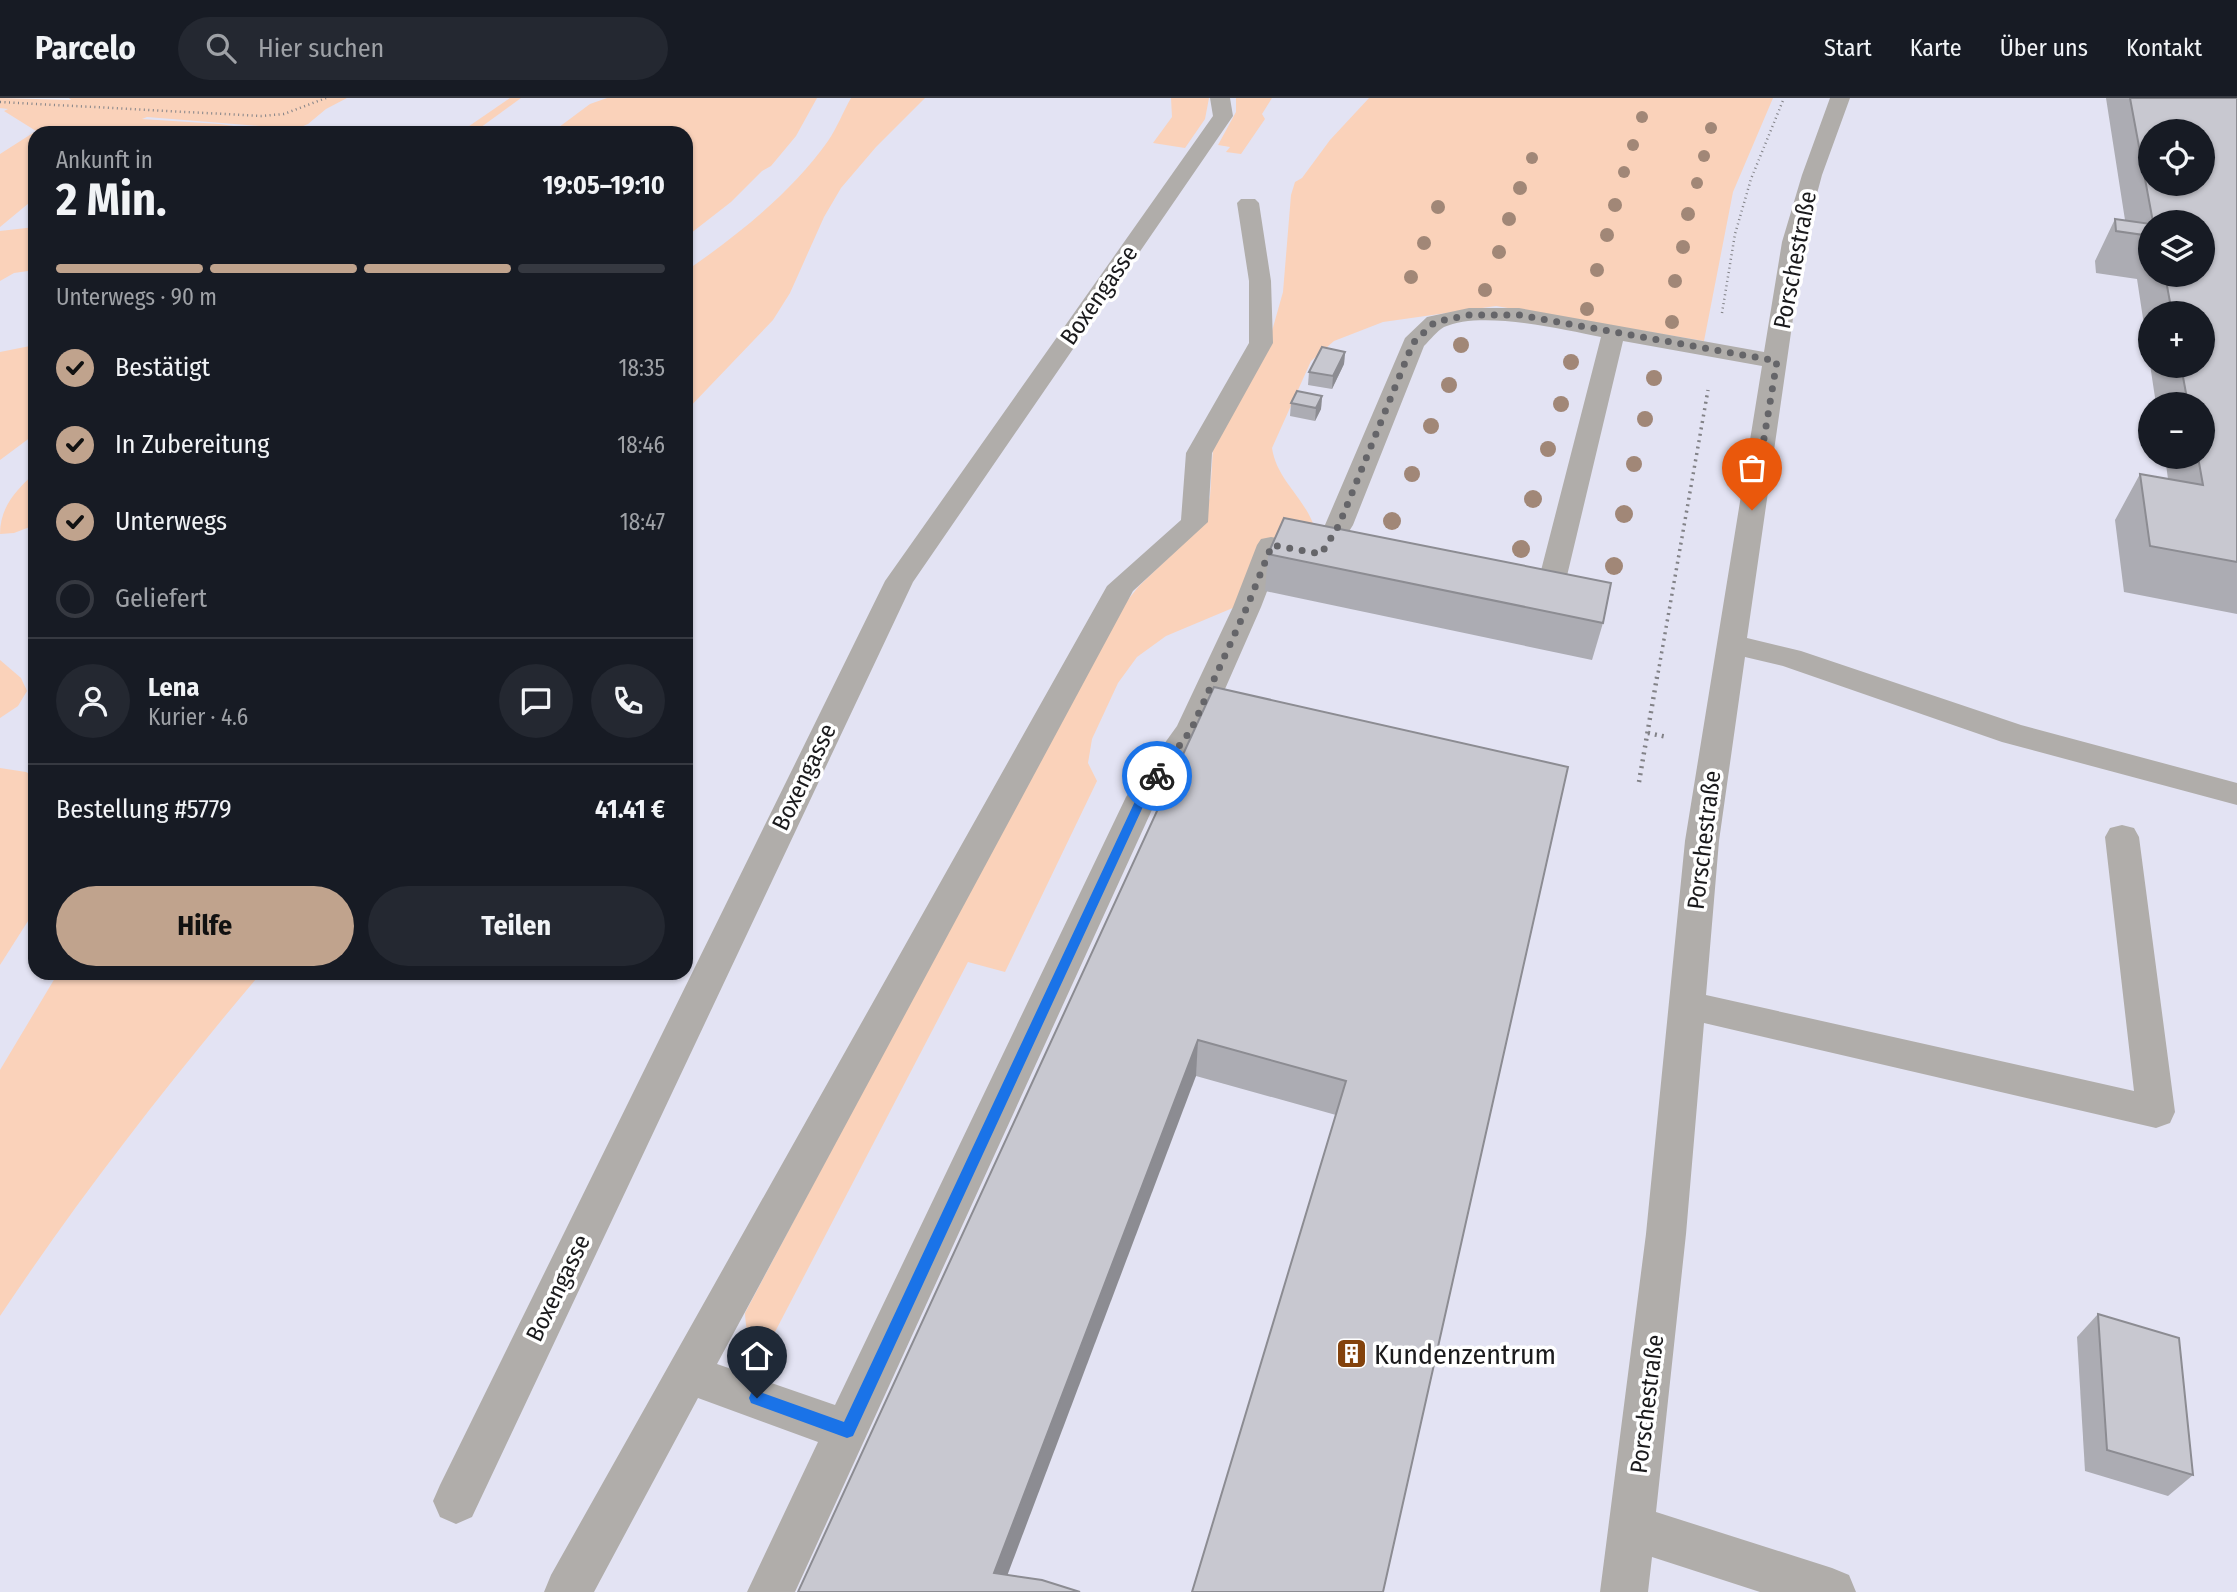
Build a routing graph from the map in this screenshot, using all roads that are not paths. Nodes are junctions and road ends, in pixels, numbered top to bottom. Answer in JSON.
{"nodes":[{"id":1,"x":1220,"y":98,"type":"edge"},
{"id":2,"x":1840,"y":98,"type":"edge"},
{"id":3,"x":1248,"y":204,"type":"dead end"},
{"id":4,"x":1614,"y":331,"type":"junction"},
{"id":5,"x":1777,"y":361,"type":"junction"},
{"id":6,"x":1321,"y":554,"type":"junction"},
{"id":7,"x":1348,"y":560,"type":"edge"},
{"id":8,"x":1507,"y":593,"type":"edge"},
{"id":9,"x":1731,"y":644,"type":"junction"},
{"id":10,"x":2237,"y":794,"type":"edge"},
{"id":11,"x":2122,"y":836,"type":"dead end"},
{"id":12,"x":1687,"y":1005,"type":"junction"},
{"id":13,"x":688,"y":1374,"type":"junction"},
{"id":14,"x":847,"y":1431,"type":"junction"},
{"id":15,"x":456,"y":1501,"type":"dead end"},
{"id":16,"x":1632,"y":1527,"type":"junction"},
{"id":17,"x":568,"y":1592,"type":"edge"},
{"id":18,"x":771,"y":1592,"type":"edge"},
{"id":19,"x":1624,"y":1592,"type":"edge"},
{"id":20,"x":1832,"y":1592,"type":"edge"}],
"edges":[{"from":1,"to":15,"type":"lane","name":"Boxengasse"},
{"from":2,"to":5,"type":"lane","name":"Porschestraße"},
{"from":3,"to":13,"type":"lane"},
{"from":4,"to":5,"type":"lane"},
{"from":4,"to":6,"type":"lane"},
{"from":4,"to":8,"type":"lane"},
{"from":5,"to":9,"type":"lane","name":"Porschestraße"},
{"from":6,"to":7,"type":"lane"},
{"from":6,"to":14,"type":"lane"},
{"from":9,"to":10,"type":"lane"},
{"from":9,"to":12,"type":"lane","name":"Porschestraße"},
{"from":11,"to":12,"type":"lane"},
{"from":12,"to":16,"type":"lane","name":"Porschestraße"},
{"from":13,"to":14,"type":"lane"},
{"from":13,"to":17,"type":"lane"},
{"from":14,"to":18,"type":"lane"},
{"from":16,"to":19,"type":"lane","name":"Porschestraße"},
{"from":16,"to":20,"type":"lane"}]}
